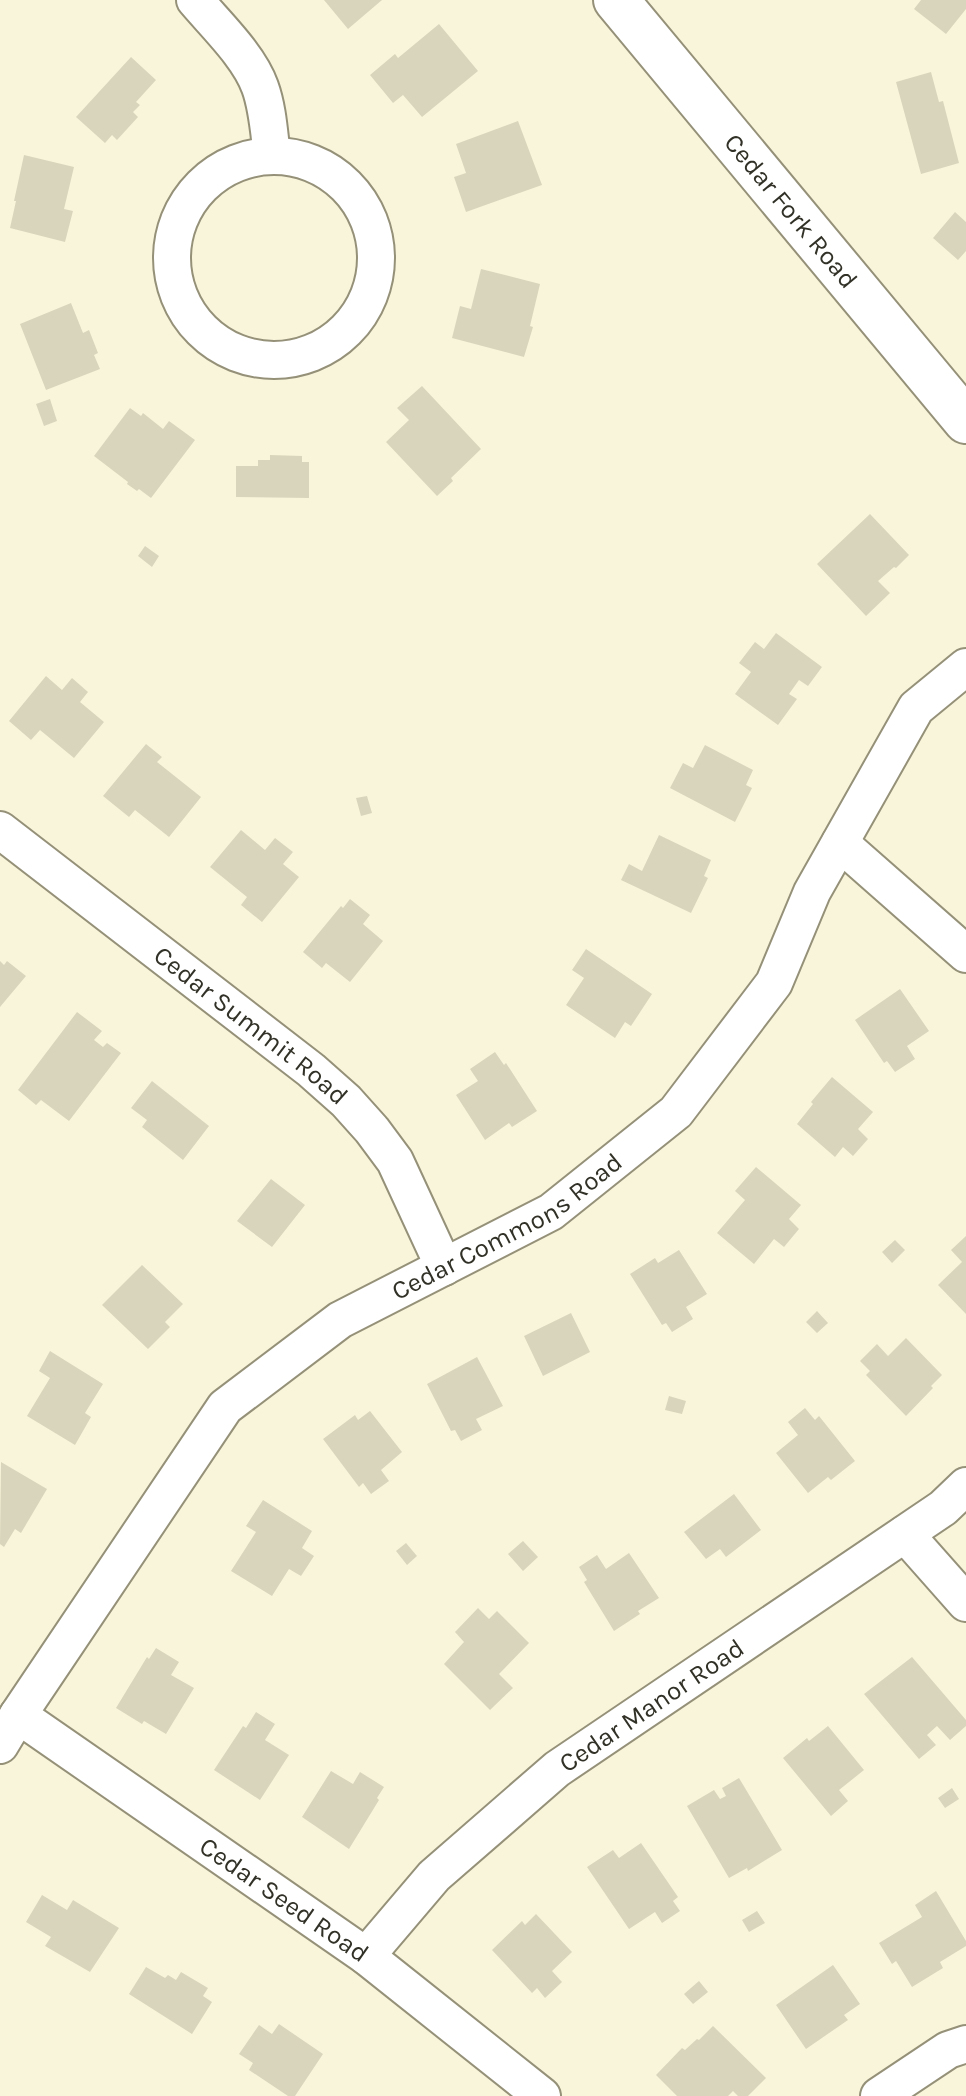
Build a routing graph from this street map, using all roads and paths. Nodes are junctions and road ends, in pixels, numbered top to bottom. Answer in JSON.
{"nodes":[{"id":1,"x":195,"y":0,"type":"edge"},
{"id":2,"x":616,"y":0,"type":"edge"},
{"id":3,"x":272,"y":156,"type":"junction"},
{"id":4,"x":966,"y":421,"type":"edge"},
{"id":5,"x":966,"y":667,"type":"edge"},
{"id":6,"x":0,"y":830,"type":"edge"},
{"id":7,"x":840,"y":843,"type":"junction"},
{"id":8,"x":966,"y":954,"type":"edge"},
{"id":9,"x":444,"y":1267,"type":"junction"},
{"id":10,"x":966,"y":1486,"type":"edge"},
{"id":11,"x":905,"y":1534,"type":"junction"},
{"id":12,"x":966,"y":1603,"type":"edge"},
{"id":13,"x":9,"y":1730,"type":"edge"},
{"id":14,"x":366,"y":1956,"type":"junction"},
{"id":15,"x":966,"y":2044,"type":"edge"},
{"id":16,"x":542,"y":2096,"type":"edge"},
{"id":17,"x":879,"y":2096,"type":"edge"}],
"edges":[{"from":1,"to":3,"type":"street"},
{"from":2,"to":4,"type":"street","name":"Cedar Fork Road"},
{"from":3,"to":3,"type":"street"},
{"from":5,"to":7,"type":"street","name":"Cedar Commons Road"},
{"from":6,"to":9,"type":"street","name":"Cedar Summit Road"},
{"from":7,"to":8,"type":"street"},
{"from":7,"to":9,"type":"street","name":"Cedar Commons Road"},
{"from":9,"to":13,"type":"street","name":"Cedar Commons Road"},
{"from":10,"to":11,"type":"street","name":"Cedar Manor Road"},
{"from":11,"to":12,"type":"street"},
{"from":11,"to":14,"type":"street","name":"Cedar Manor Road"},
{"from":13,"to":14,"type":"street","name":"Cedar Seed Road"},
{"from":14,"to":16,"type":"street","name":"Cedar Seed Road"},
{"from":15,"to":17,"type":"street"}]}
